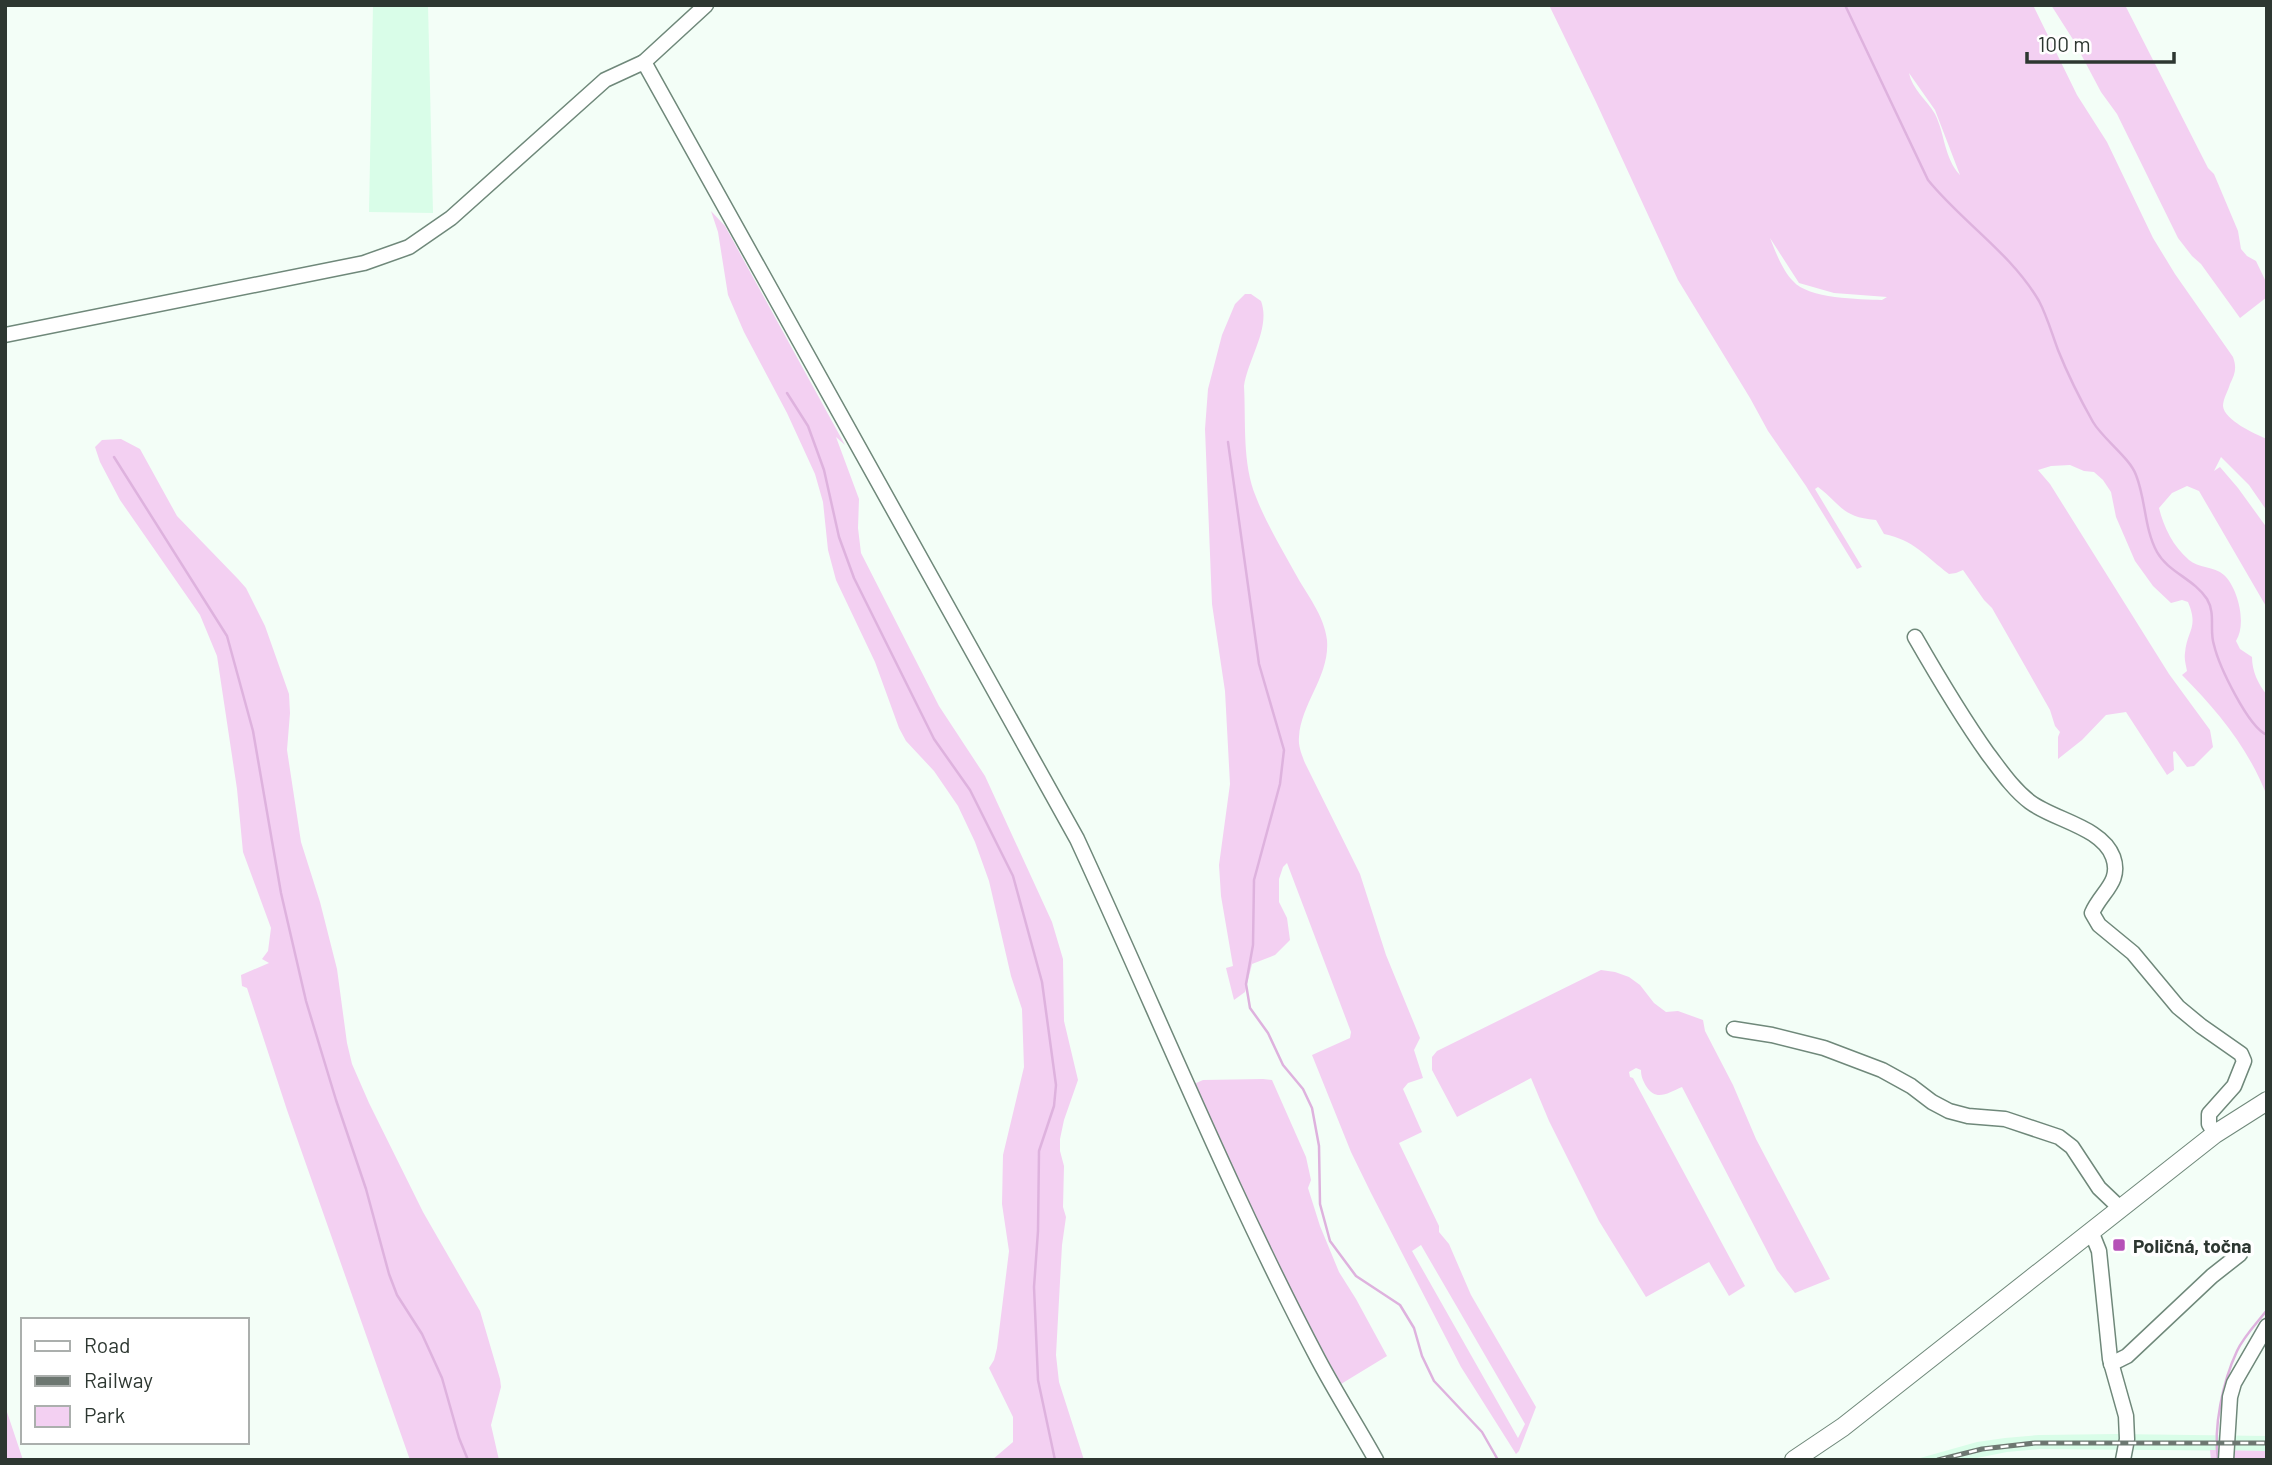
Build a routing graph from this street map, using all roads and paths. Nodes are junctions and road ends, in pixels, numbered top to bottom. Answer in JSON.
{"nodes":[{"id":1,"x":706,"y":5,"type":"edge"},
{"id":2,"x":644,"y":62,"type":"junction"},
{"id":3,"x":5,"y":335,"type":"edge"},
{"id":4,"x":1915,"y":637,"type":"dead end"},
{"id":5,"x":1734,"y":1029,"type":"dead end"},
{"id":6,"x":2267,"y":1101,"type":"edge"},
{"id":7,"x":2215,"y":1134,"type":"junction"},
{"id":8,"x":2120,"y":1208,"type":"junction"},
{"id":9,"x":2091,"y":1231,"type":"junction"},
{"id":10,"x":2240,"y":1254,"type":"dead end"},
{"id":11,"x":2267,"y":1326,"type":"edge"},
{"id":12,"x":2111,"y":1364,"type":"junction"},
{"id":13,"x":1376,"y":1460,"type":"edge"},
{"id":14,"x":1794,"y":1460,"type":"edge"},
{"id":15,"x":2123,"y":1460,"type":"edge"},
{"id":16,"x":2226,"y":1460,"type":"edge"}],
"edges":[{"from":1,"to":2,"type":"street"},
{"from":2,"to":3,"type":"street"},
{"from":2,"to":13,"type":"street"},
{"from":4,"to":7,"type":"street"},
{"from":5,"to":8,"type":"street"},
{"from":6,"to":7,"type":"main road"},
{"from":7,"to":8,"type":"main road"},
{"from":8,"to":9,"type":"main road"},
{"from":9,"to":12,"type":"street"},
{"from":9,"to":14,"type":"main road"},
{"from":10,"to":12,"type":"street"},
{"from":11,"to":16,"type":"street"},
{"from":12,"to":15,"type":"street"}]}
